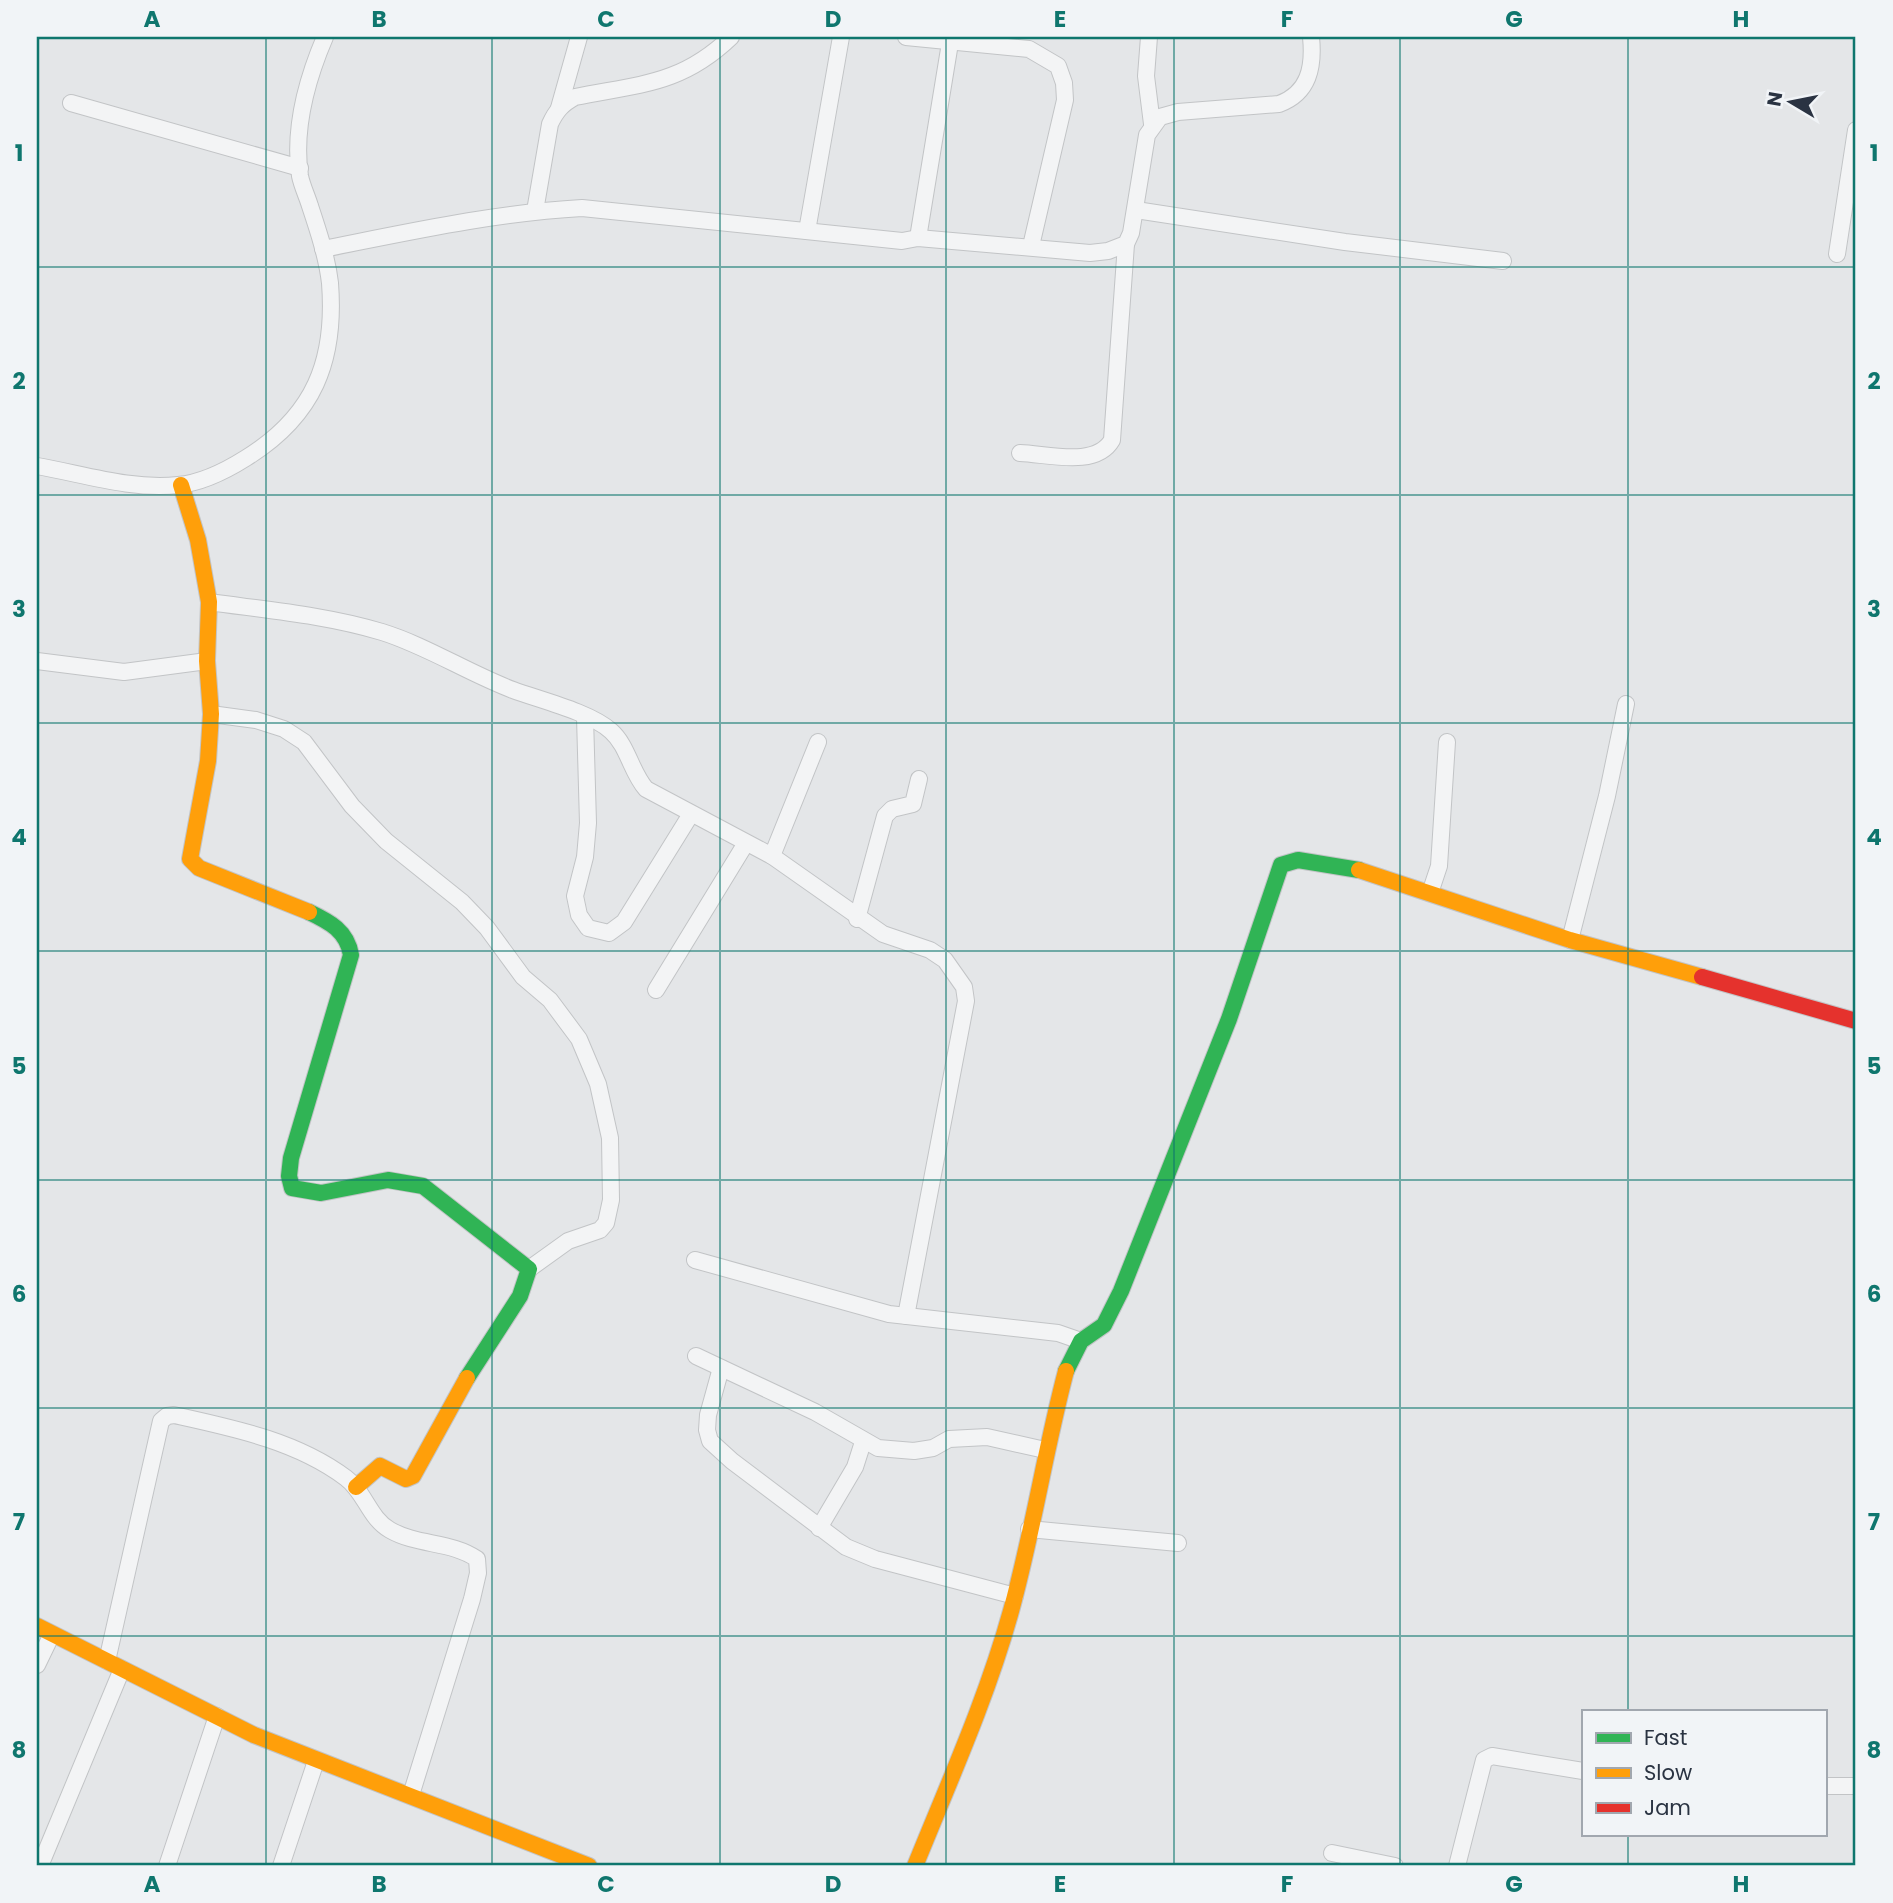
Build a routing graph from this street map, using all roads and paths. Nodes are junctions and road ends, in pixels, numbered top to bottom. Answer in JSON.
{"nodes":[{"id":1,"x":326,"y":37,"type":"edge"},
{"id":2,"x":579,"y":37,"type":"edge"},
{"id":3,"x":730,"y":37,"type":"edge"},
{"id":4,"x":841,"y":37,"type":"edge"},
{"id":5,"x":906,"y":37,"type":"edge"},
{"id":6,"x":1149,"y":37,"type":"edge"},
{"id":7,"x":1311,"y":37,"type":"edge"},
{"id":8,"x":951,"y":39,"type":"edge"},
{"id":9,"x":71,"y":103,"type":"dead end"},
{"id":10,"x":559,"y":108,"type":"junction"},
{"id":11,"x":1152,"y":124,"type":"junction"},
{"id":12,"x":1856,"y":130,"type":"edge"},
{"id":13,"x":300,"y":168,"type":"junction"},
{"id":14,"x":1136,"y":210,"type":"junction"},
{"id":15,"x":535,"y":211,"type":"junction"},
{"id":16,"x":807,"y":231,"type":"junction"},
{"id":17,"x":918,"y":238,"type":"junction"},
{"id":18,"x":1126,"y":244,"type":"junction"},
{"id":19,"x":1031,"y":246,"type":"junction"},
{"id":20,"x":323,"y":249,"type":"junction"},
{"id":21,"x":1837,"y":254,"type":"dead end"},
{"id":22,"x":1503,"y":261,"type":"dead end"},
{"id":23,"x":1020,"y":453,"type":"dead end"},
{"id":24,"x":37,"y":467,"type":"edge"},
{"id":25,"x":181,"y":485,"type":"junction"},
{"id":26,"x":209,"y":602,"type":"junction"},
{"id":27,"x":37,"y":661,"type":"edge"},
{"id":28,"x":207,"y":661,"type":"junction"},
{"id":29,"x":1626,"y":704,"type":"dead end"},
{"id":30,"x":211,"y":714,"type":"junction"},
{"id":31,"x":585,"y":717,"type":"junction"},
{"id":32,"x":818,"y":742,"type":"dead end"},
{"id":33,"x":1447,"y":742,"type":"dead end"},
{"id":34,"x":919,"y":779,"type":"dead end"},
{"id":35,"x":691,"y":814,"type":"junction"},
{"id":36,"x":746,"y":843,"type":"junction"},
{"id":37,"x":772,"y":856,"type":"junction"},
{"id":38,"x":1430,"y":893,"type":"junction"},
{"id":39,"x":857,"y":919,"type":"junction"},
{"id":40,"x":1570,"y":940,"type":"junction"},
{"id":41,"x":656,"y":990,"type":"dead end"},
{"id":42,"x":1856,"y":1021,"type":"edge"},
{"id":43,"x":695,"y":1260,"type":"dead end"},
{"id":44,"x":528,"y":1269,"type":"junction"},
{"id":45,"x":906,"y":1316,"type":"junction"},
{"id":46,"x":1082,"y":1341,"type":"junction"},
{"id":47,"x":696,"y":1356,"type":"dead end"},
{"id":48,"x":721,"y":1368,"type":"junction"},
{"id":49,"x":863,"y":1442,"type":"junction"},
{"id":50,"x":1045,"y":1450,"type":"junction"},
{"id":51,"x":356,"y":1487,"type":"junction"},
{"id":52,"x":820,"y":1528,"type":"junction"},
{"id":53,"x":1029,"y":1529,"type":"junction"},
{"id":54,"x":1178,"y":1543,"type":"dead end"},
{"id":55,"x":1015,"y":1596,"type":"junction"},
{"id":56,"x":37,"y":1626,"type":"edge"},
{"id":57,"x":52,"y":1634,"type":"junction"},
{"id":58,"x":107,"y":1661,"type":"junction"},
{"id":59,"x":37,"y":1665,"type":"edge"},
{"id":60,"x":122,"y":1669,"type":"junction"},
{"id":61,"x":217,"y":1717,"type":"junction"},
{"id":62,"x":316,"y":1760,"type":"junction"},
{"id":63,"x":1582,"y":1771,"type":"edge"},
{"id":64,"x":1826,"y":1786,"type":"edge"},
{"id":65,"x":1856,"y":1786,"type":"edge"},
{"id":66,"x":411,"y":1795,"type":"junction"},
{"id":67,"x":1332,"y":1853,"type":"dead end"},
{"id":68,"x":40,"y":1866,"type":"edge"},
{"id":69,"x":167,"y":1866,"type":"edge"},
{"id":70,"x":281,"y":1866,"type":"edge"},
{"id":71,"x":589,"y":1866,"type":"edge"},
{"id":72,"x":915,"y":1866,"type":"edge"},
{"id":73,"x":1395,"y":1866,"type":"edge"},
{"id":74,"x":1457,"y":1866,"type":"edge"}],
"edges":[{"from":1,"to":13,"type":"street"},
{"from":2,"to":10,"type":"street"},
{"from":3,"to":10,"type":"street"},
{"from":4,"to":16,"type":"street"},
{"from":5,"to":8,"type":"street"},
{"from":6,"to":11,"type":"street"},
{"from":7,"to":11,"type":"street"},
{"from":8,"to":17,"type":"street"},
{"from":8,"to":19,"type":"street"},
{"from":9,"to":13,"type":"street"},
{"from":10,"to":15,"type":"street"},
{"from":11,"to":14,"type":"street"},
{"from":12,"to":21,"type":"street"},
{"from":13,"to":20,"type":"street"},
{"from":14,"to":18,"type":"street"},
{"from":14,"to":22,"type":"street"},
{"from":15,"to":16,"type":"street"},
{"from":15,"to":20,"type":"street"},
{"from":16,"to":17,"type":"street"},
{"from":17,"to":19,"type":"street"},
{"from":18,"to":19,"type":"street"},
{"from":18,"to":23,"type":"street"},
{"from":20,"to":25,"type":"street"},
{"from":24,"to":25,"type":"street"},
{"from":25,"to":26,"type":"main road"},
{"from":26,"to":28,"type":"main road"},
{"from":26,"to":31,"type":"street"},
{"from":27,"to":28,"type":"street"},
{"from":28,"to":30,"type":"main road"},
{"from":29,"to":40,"type":"street"},
{"from":30,"to":44,"type":"street"},
{"from":30,"to":44,"type":"main road"},
{"from":31,"to":35,"type":"street"},
{"from":31,"to":35,"type":"street"},
{"from":32,"to":37,"type":"street"},
{"from":33,"to":38,"type":"street"},
{"from":34,"to":39,"type":"street"},
{"from":35,"to":36,"type":"street"},
{"from":36,"to":37,"type":"street"},
{"from":36,"to":41,"type":"street"},
{"from":37,"to":39,"type":"street"},
{"from":38,"to":40,"type":"main road"},
{"from":38,"to":46,"type":"main road"},
{"from":39,"to":45,"type":"street"},
{"from":40,"to":42,"type":"main road"},
{"from":43,"to":45,"type":"street"},
{"from":44,"to":51,"type":"main road"},
{"from":45,"to":46,"type":"street"},
{"from":46,"to":50,"type":"main road"},
{"from":47,"to":48,"type":"street"},
{"from":48,"to":49,"type":"street"},
{"from":48,"to":52,"type":"street"},
{"from":49,"to":50,"type":"street"},
{"from":49,"to":52,"type":"street"},
{"from":50,"to":53,"type":"main road"},
{"from":51,"to":58,"type":"street"},
{"from":51,"to":66,"type":"street"},
{"from":52,"to":55,"type":"street"},
{"from":53,"to":54,"type":"street"},
{"from":53,"to":55,"type":"main road"},
{"from":55,"to":72,"type":"main road"},
{"from":56,"to":57,"type":"main road"},
{"from":57,"to":58,"type":"main road"},
{"from":57,"to":59,"type":"street"},
{"from":58,"to":60,"type":"main road"},
{"from":60,"to":61,"type":"main road"},
{"from":60,"to":68,"type":"street"},
{"from":61,"to":62,"type":"main road"},
{"from":61,"to":69,"type":"street"},
{"from":62,"to":66,"type":"main road"},
{"from":62,"to":70,"type":"street"},
{"from":63,"to":74,"type":"street"},
{"from":64,"to":65,"type":"street"},
{"from":66,"to":71,"type":"main road"},
{"from":67,"to":73,"type":"street"}]}
